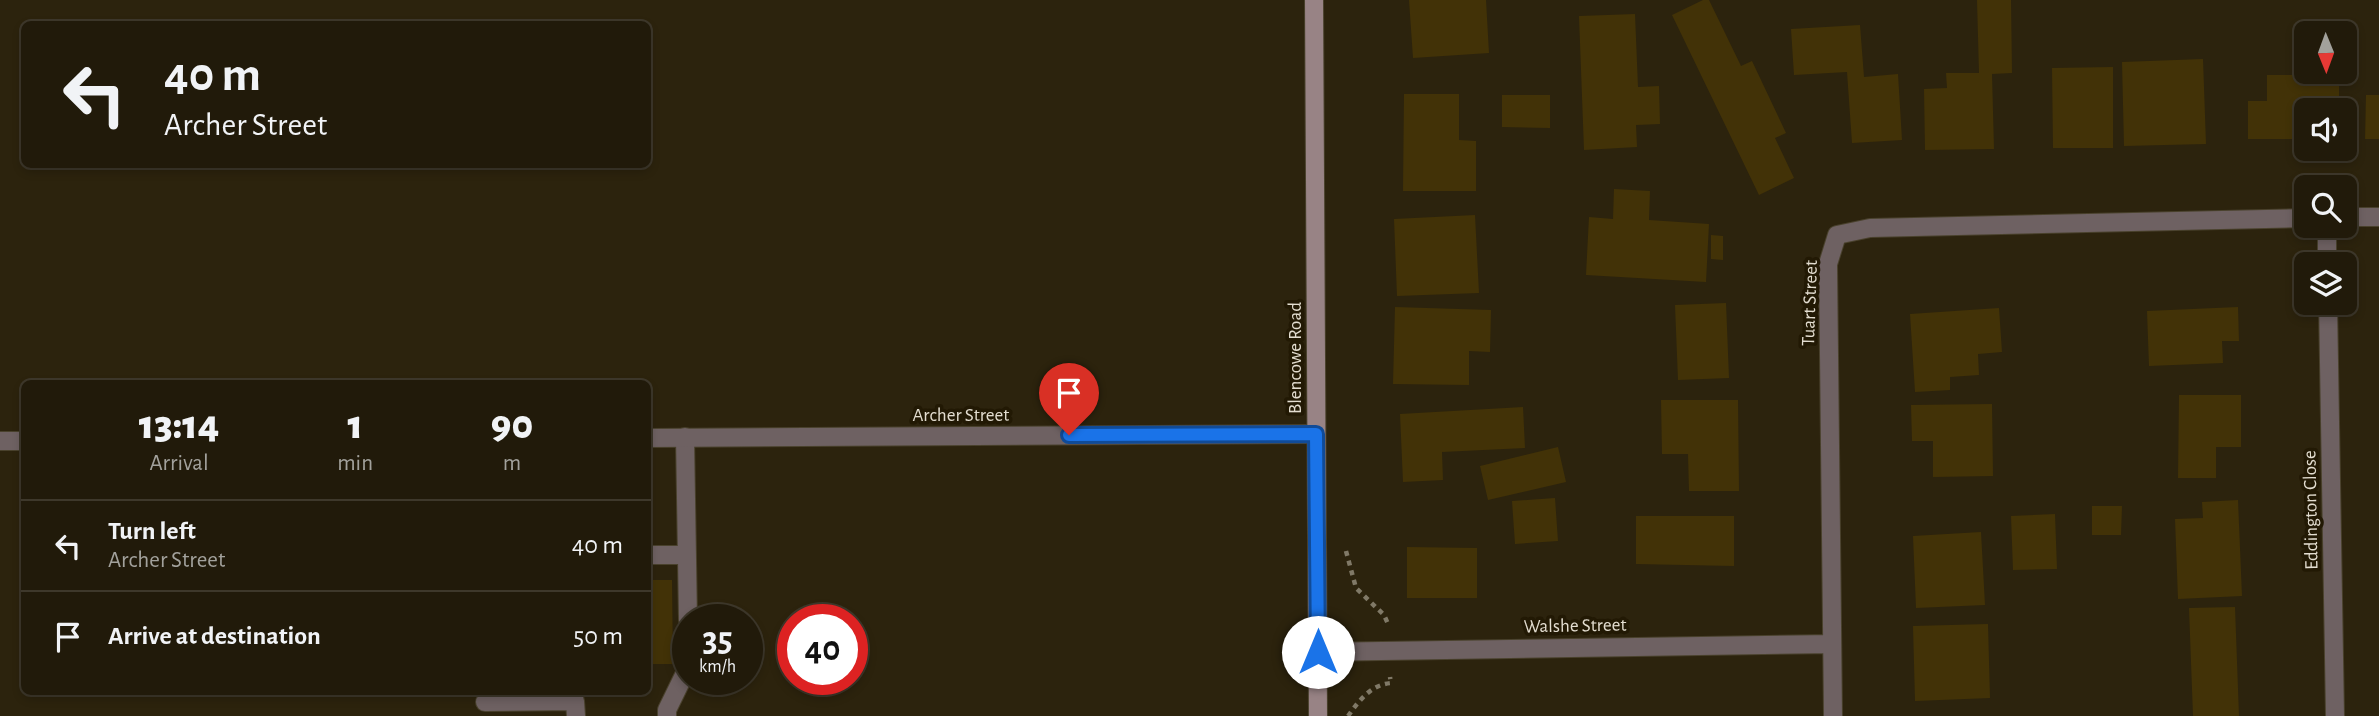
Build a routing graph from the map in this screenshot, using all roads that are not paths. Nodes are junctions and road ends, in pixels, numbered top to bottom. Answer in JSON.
{"nodes":[{"id":1,"x":1314,"y":0,"type":"edge"},
{"id":2,"x":2357,"y":217,"type":"edge"},
{"id":3,"x":2379,"y":217,"type":"edge"},
{"id":4,"x":2294,"y":218,"type":"edge"},
{"id":5,"x":2328,"y":315,"type":"edge"},
{"id":6,"x":1316,"y":434,"type":"junction"},
{"id":7,"x":651,"y":438,"type":"edge"},
{"id":8,"x":685,"y":438,"type":"junction"},
{"id":9,"x":0,"y":441,"type":"edge"},
{"id":10,"x":21,"y":441,"type":"edge"},
{"id":11,"x":651,"y":555,"type":"edge"},
{"id":12,"x":687,"y":555,"type":"junction"},
{"id":13,"x":688,"y":604,"type":"edge"},
{"id":14,"x":1832,"y":644,"type":"junction"},
{"id":15,"x":1318,"y":652,"type":"junction"},
{"id":16,"x":674,"y":695,"type":"edge"},
{"id":17,"x":483,"y":703,"type":"edge"},
{"id":18,"x":576,"y":716,"type":"edge"},
{"id":19,"x":667,"y":716,"type":"edge"},
{"id":20,"x":1318,"y":716,"type":"edge"},
{"id":21,"x":1833,"y":716,"type":"edge"},
{"id":22,"x":2335,"y":716,"type":"edge"}],
"edges":[{"from":1,"to":6,"type":"street","name":"Blencowe Road"},
{"from":2,"to":3,"type":"street"},
{"from":4,"to":14,"type":"street","name":"Tuart Street"},
{"from":5,"to":22,"type":"street","name":"Eddington Close"},
{"from":6,"to":8,"type":"street","name":"Archer Street"},
{"from":6,"to":15,"type":"street","name":"Blencowe Road"},
{"from":7,"to":8,"type":"street","name":"Archer Street"},
{"from":8,"to":12,"type":"street"},
{"from":9,"to":10,"type":"street"},
{"from":11,"to":12,"type":"street"},
{"from":12,"to":13,"type":"street"},
{"from":14,"to":15,"type":"street","name":"Walshe Street"},
{"from":14,"to":21,"type":"street","name":"Tuart Street"},
{"from":15,"to":20,"type":"street","name":"Blencowe Road"},
{"from":16,"to":19,"type":"street"},
{"from":17,"to":18,"type":"street"}]}
